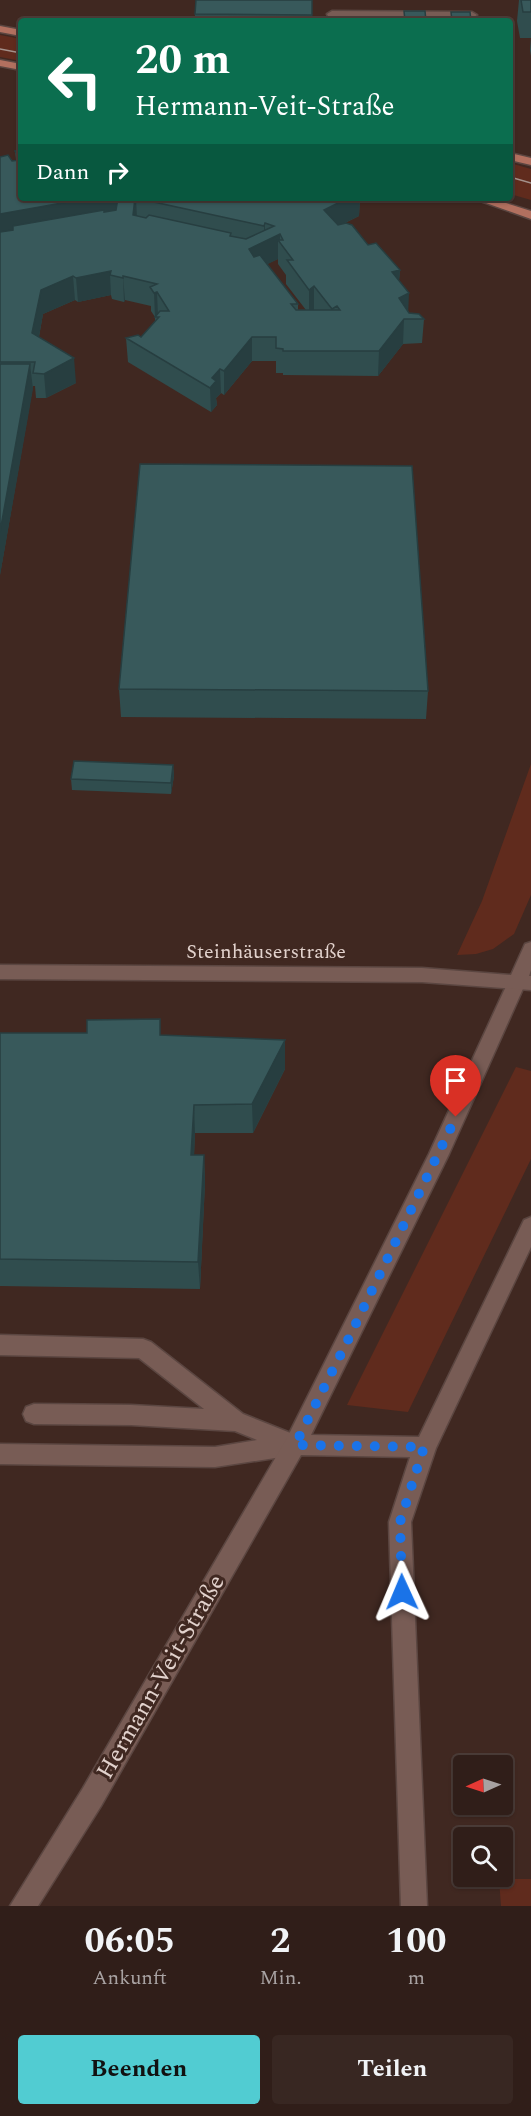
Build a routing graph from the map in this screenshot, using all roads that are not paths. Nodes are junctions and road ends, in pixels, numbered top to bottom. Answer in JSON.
{"nodes":[{"id":1,"x":332,"y":14,"type":"dead end"},
{"id":2,"x":472,"y":15,"type":"edge"},
{"id":3,"x":0,"y":29,"type":"edge"},
{"id":4,"x":18,"y":32,"type":"edge"},
{"id":5,"x":0,"y":63,"type":"edge"},
{"id":6,"x":18,"y":66,"type":"edge"},
{"id":7,"x":513,"y":157,"type":"edge"},
{"id":8,"x":531,"y":162,"type":"edge"},
{"id":9,"x":487,"y":201,"type":"edge"},
{"id":10,"x":531,"y":215,"type":"edge"},
{"id":11,"x":531,"y":949,"type":"edge"},
{"id":12,"x":0,"y":972,"type":"edge"},
{"id":13,"x":524,"y":983,"type":"edge"},
{"id":14,"x":531,"y":1226,"type":"edge"},
{"id":15,"x":0,"y":1345,"type":"edge"},
{"id":16,"x":34,"y":1414,"type":"dead end"},
{"id":17,"x":235,"y":1421,"type":"junction"},
{"id":18,"x":295,"y":1445,"type":"junction"},
{"id":19,"x":424,"y":1447,"type":"junction"},
{"id":20,"x":0,"y":1454,"type":"edge"},
{"id":21,"x":23,"y":1906,"type":"edge"},
{"id":22,"x":414,"y":1906,"type":"edge"}],
"edges":[{"from":1,"to":2,"type":"street"},
{"from":3,"to":4,"type":"main road"},
{"from":5,"to":6,"type":"main road"},
{"from":7,"to":8,"type":"main road"},
{"from":9,"to":10,"type":"main road"},
{"from":11,"to":13,"type":"street","name":"Hermann-Veit-Straße"},
{"from":12,"to":13,"type":"street","name":"Steinhäuserstraße"},
{"from":13,"to":18,"type":"street","name":"Hermann-Veit-Straße"},
{"from":14,"to":19,"type":"street"},
{"from":15,"to":17,"type":"street"},
{"from":16,"to":17,"type":"street"},
{"from":17,"to":18,"type":"street"},
{"from":18,"to":19,"type":"street"},
{"from":18,"to":20,"type":"street"},
{"from":18,"to":21,"type":"street","name":"Hermann-Veit-Straße"},
{"from":19,"to":22,"type":"street"}]}
